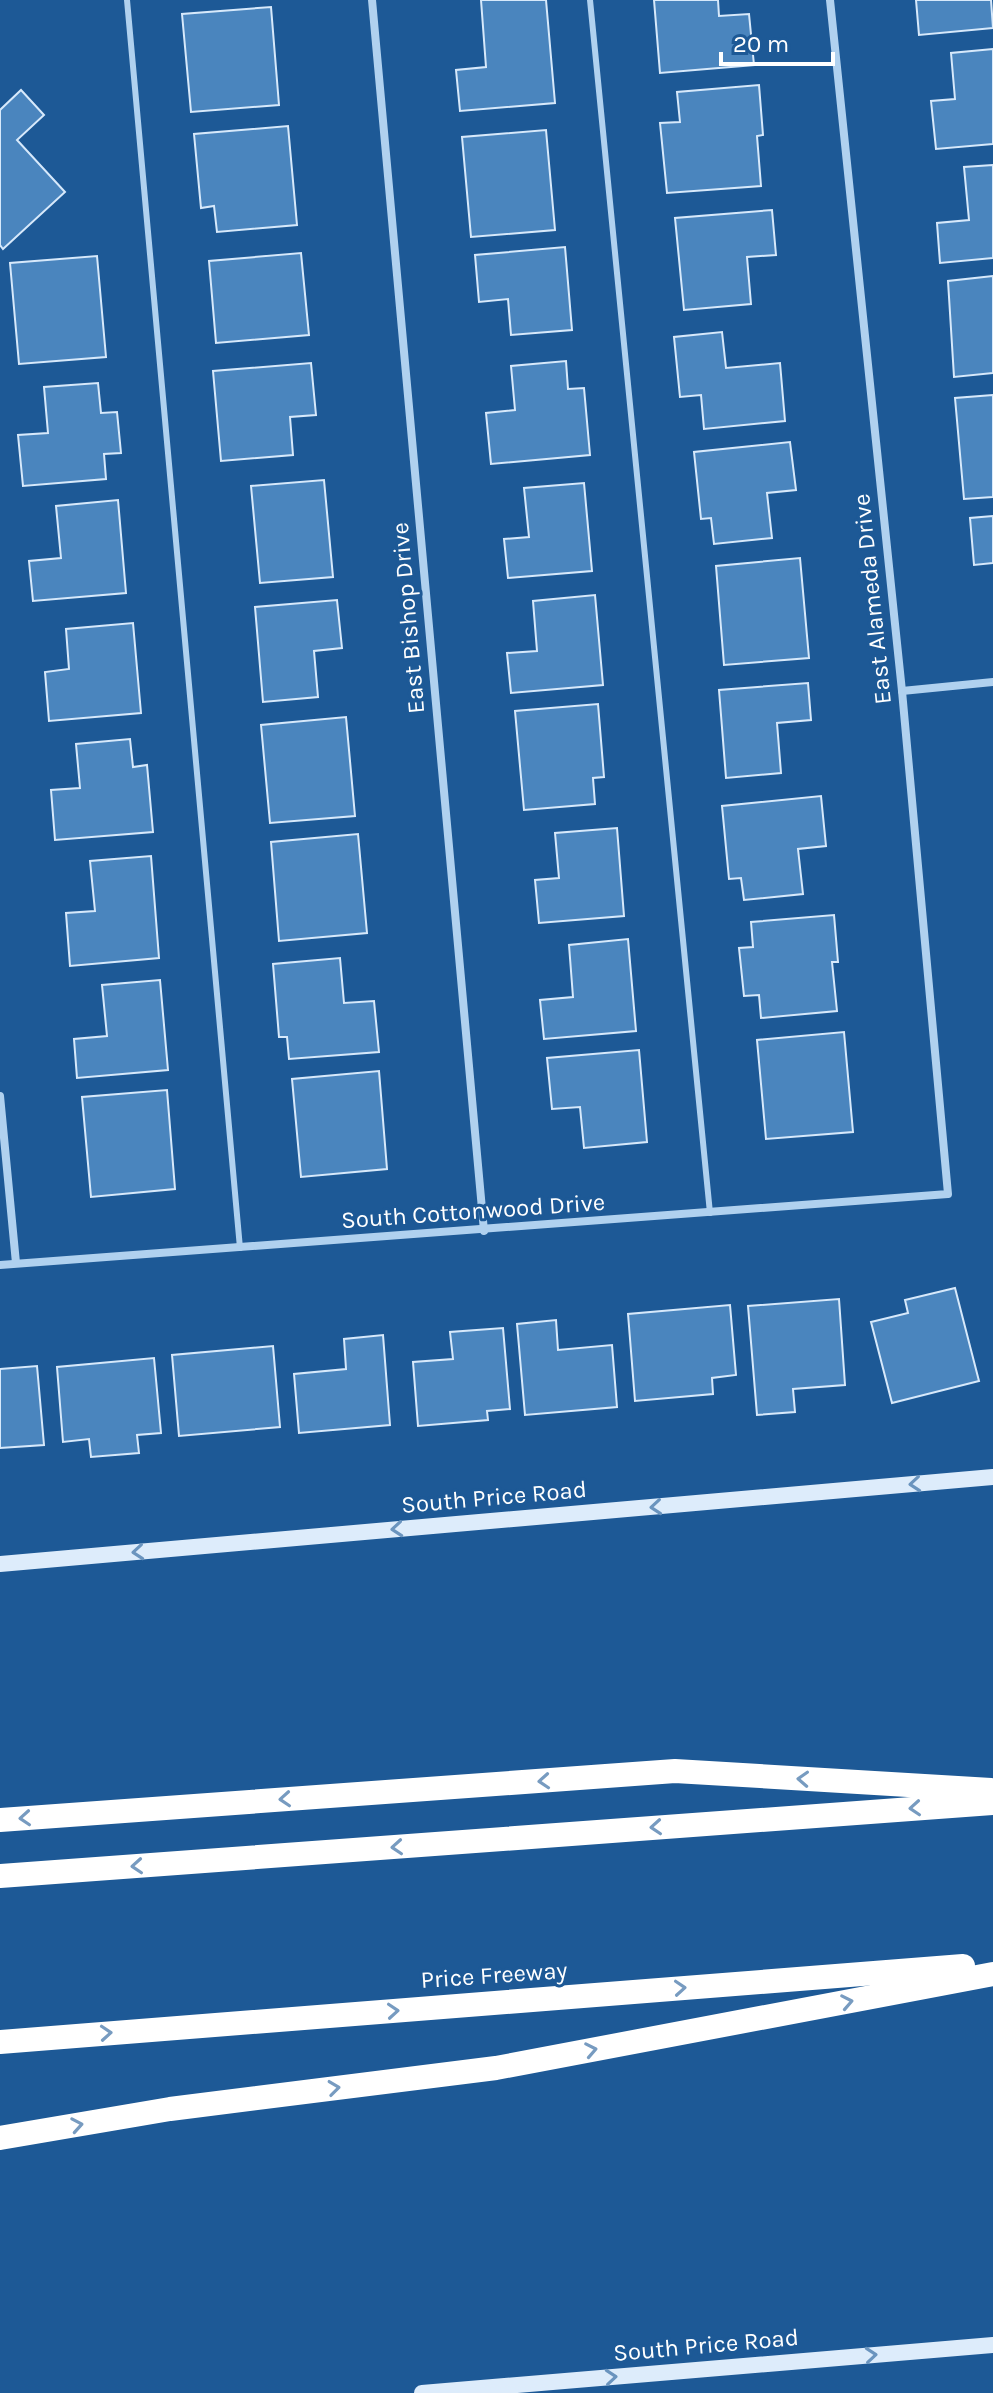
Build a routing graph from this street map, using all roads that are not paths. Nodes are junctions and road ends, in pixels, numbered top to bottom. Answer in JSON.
{"nodes":[{"id":1,"x":127,"y":0,"type":"edge"},
{"id":2,"x":372,"y":0,"type":"edge"},
{"id":3,"x":590,"y":0,"type":"edge"},
{"id":4,"x":830,"y":0,"type":"edge"},
{"id":5,"x":993,"y":682,"type":"edge"},
{"id":6,"x":902,"y":691,"type":"junction"},
{"id":7,"x":0,"y":1096,"type":"edge"},
{"id":8,"x":948,"y":1194,"type":"joint"},
{"id":9,"x":710,"y":1213,"type":"junction"},
{"id":10,"x":484,"y":1231,"type":"junction"},
{"id":11,"x":240,"y":1248,"type":"junction"},
{"id":12,"x":16,"y":1263,"type":"junction"},
{"id":13,"x":0,"y":1265,"type":"edge"},
{"id":14,"x":993,"y":1477,"type":"edge"},
{"id":15,"x":0,"y":1564,"type":"edge"},
{"id":16,"x":993,"y":1790,"type":"edge"},
{"id":17,"x":993,"y":1803,"type":"edge"},
{"id":18,"x":0,"y":1820,"type":"edge"},
{"id":19,"x":0,"y":1876,"type":"edge"},
{"id":20,"x":993,"y":1964,"type":"edge"},
{"id":21,"x":993,"y":1974,"type":"edge"},
{"id":22,"x":0,"y":2042,"type":"edge"},
{"id":23,"x":0,"y":2138,"type":"edge"},
{"id":24,"x":993,"y":2345,"type":"edge"},
{"id":25,"x":422,"y":2393,"type":"edge"}],
"edges":[{"from":1,"to":11,"type":"lane"},
{"from":2,"to":10,"type":"street","name":"East Bishop Drive"},
{"from":3,"to":9,"type":"lane"},
{"from":4,"to":6,"type":"street","name":"East Alameda Drive"},
{"from":5,"to":6,"type":"street"},
{"from":6,"to":8,"type":"street","name":"East Alameda Drive"},
{"from":7,"to":12,"type":"street"},
{"from":8,"to":9,"type":"street","name":"South Cottonwood Drive"},
{"from":9,"to":10,"type":"street","name":"South Cottonwood Drive"},
{"from":10,"to":11,"type":"street","name":"South Cottonwood Drive"},
{"from":11,"to":12,"type":"street","name":"South Cottonwood Drive"},
{"from":12,"to":13,"type":"street","name":"South Cottonwood Drive"},
{"from":14,"to":15,"type":"main road","name":"South Price Road","one_way":true},
{"from":16,"to":18,"type":"highway","one_way":true},
{"from":17,"to":19,"type":"highway","one_way":true},
{"from":22,"to":20,"type":"highway","name":"Price Freeway","one_way":true},
{"from":23,"to":21,"type":"highway","one_way":true},
{"from":25,"to":24,"type":"main road","name":"South Price Road","one_way":true}]}
